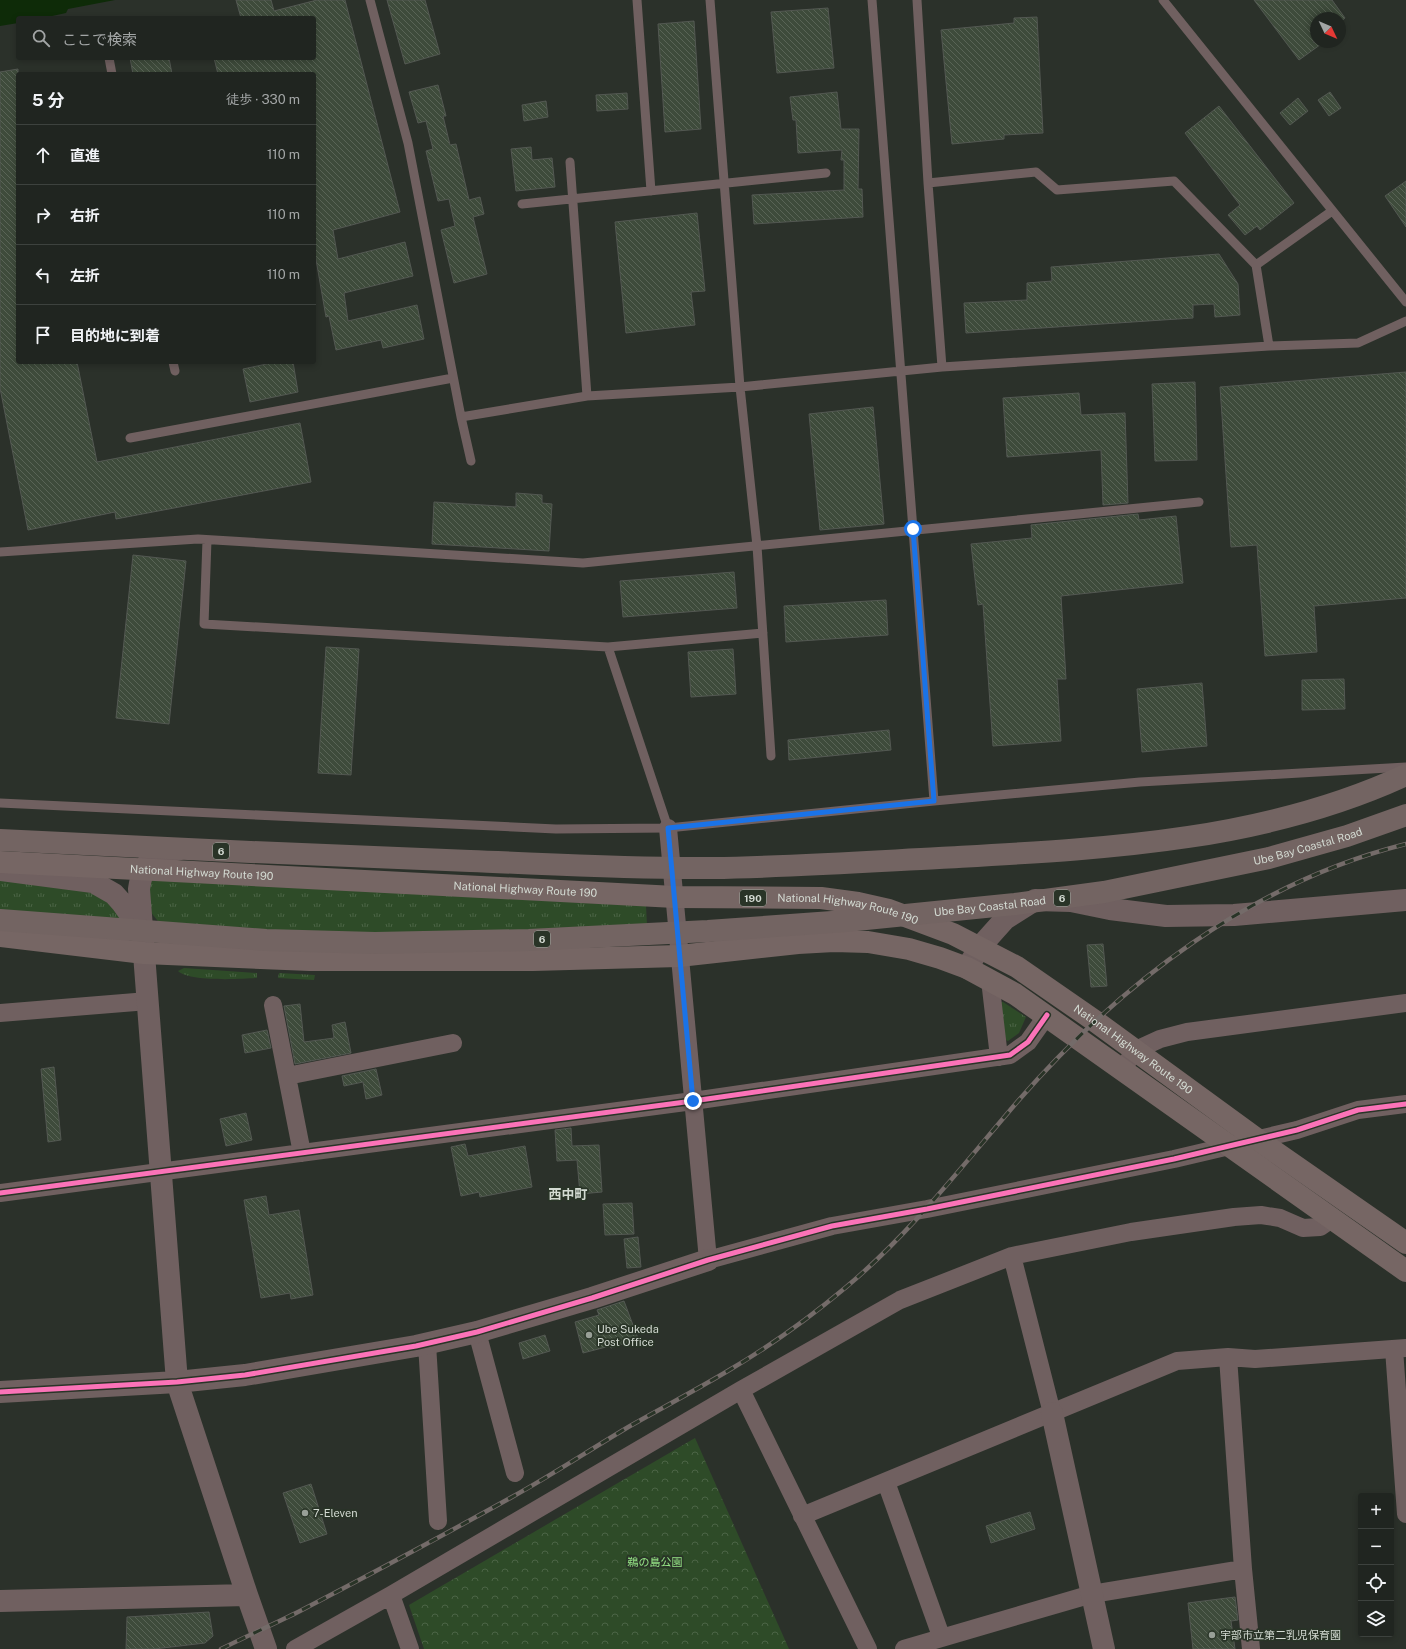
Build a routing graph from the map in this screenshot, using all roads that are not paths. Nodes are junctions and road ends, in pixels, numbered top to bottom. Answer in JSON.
{"nodes":[{"id":1,"x":370,"y":0,"type":"edge"},
{"id":2,"x":637,"y":0,"type":"edge"},
{"id":3,"x":710,"y":0,"type":"edge"},
{"id":4,"x":872,"y":0,"type":"edge"},
{"id":5,"x":917,"y":0,"type":"edge"},
{"id":6,"x":1163,"y":0,"type":"edge"},
{"id":7,"x":109,"y":60,"type":"edge"},
{"id":8,"x":112,"y":72,"type":"edge"},
{"id":9,"x":570,"y":162,"type":"dead end"},
{"id":10,"x":826,"y":173,"type":"dead end"},
{"id":11,"x":928,"y":183,"type":"junction"},
{"id":12,"x":724,"y":184,"type":"junction"},
{"id":13,"x":651,"y":191,"type":"junction"},
{"id":14,"x":573,"y":198,"type":"junction"},
{"id":15,"x":522,"y":204,"type":"dead end"},
{"id":16,"x":1332,"y":211,"type":"junction"},
{"id":17,"x":1256,"y":265,"type":"junction"},
{"id":18,"x":1406,"y":302,"type":"edge"},
{"id":19,"x":1406,"y":321,"type":"edge"},
{"id":20,"x":1269,"y":346,"type":"junction"},
{"id":21,"x":942,"y":367,"type":"junction"},
{"id":22,"x":901,"y":370,"type":"junction"},
{"id":23,"x":453,"y":378,"type":"junction"},
{"id":24,"x":740,"y":387,"type":"junction"},
{"id":25,"x":587,"y":396,"type":"junction"},
{"id":26,"x":461,"y":417,"type":"junction"},
{"id":27,"x":130,"y":438,"type":"dead end"},
{"id":28,"x":471,"y":461,"type":"dead end"},
{"id":29,"x":1199,"y":502,"type":"dead end"},
{"id":30,"x":913,"y":529,"type":"junction"},
{"id":31,"x":208,"y":540,"type":"junction"},
{"id":32,"x":758,"y":546,"type":"junction"},
{"id":33,"x":0,"y":552,"type":"edge"},
{"id":34,"x":763,"y":632,"type":"junction"},
{"id":35,"x":608,"y":647,"type":"junction"},
{"id":36,"x":770,"y":756,"type":"dead end"},
{"id":37,"x":1406,"y":767,"type":"edge"},
{"id":38,"x":1406,"y":775,"type":"edge"},
{"id":39,"x":934,"y":801,"type":"junction"},
{"id":40,"x":0,"y":803,"type":"edge"},
{"id":41,"x":1406,"y":815,"type":"edge"},
{"id":42,"x":668,"y":828,"type":"junction"},
{"id":43,"x":0,"y":840,"type":"edge"},
{"id":44,"x":180,"y":849,"type":"junction"},
{"id":45,"x":0,"y":862,"type":"edge"},
{"id":46,"x":144,"y":869,"type":"junction"},
{"id":47,"x":0,"y":870,"type":"edge"},
{"id":48,"x":675,"y":897,"type":"junction"},
{"id":49,"x":1406,"y":900,"type":"edge"},
{"id":50,"x":0,"y":920,"type":"edge"},
{"id":51,"x":142,"y":931,"type":"junction"},
{"id":52,"x":0,"y":936,"type":"edge"},
{"id":53,"x":980,"y":947,"type":"junction"},
{"id":54,"x":144,"y":952,"type":"junction"},
{"id":55,"x":679,"y":956,"type":"junction"},
{"id":56,"x":967,"y":968,"type":"junction"},
{"id":57,"x":990,"y":980,"type":"junction"},
{"id":58,"x":148,"y":1001,"type":"junction"},
{"id":59,"x":1406,"y":1003,"type":"edge"},
{"id":60,"x":273,"y":1005,"type":"dead end"},
{"id":61,"x":0,"y":1013,"type":"edge"},
{"id":62,"x":1047,"y":1015,"type":"junction"},
{"id":63,"x":453,"y":1043,"type":"dead end"},
{"id":64,"x":1136,"y":1050,"type":"junction"},
{"id":65,"x":999,"y":1057,"type":"junction"},
{"id":66,"x":1122,"y":1069,"type":"junction"},
{"id":67,"x":287,"y":1076,"type":"junction"},
{"id":68,"x":693,"y":1101,"type":"junction"},
{"id":69,"x":1406,"y":1104,"type":"edge"},
{"id":70,"x":1258,"y":1140,"type":"junction"},
{"id":71,"x":1230,"y":1145,"type":"junction"},
{"id":72,"x":302,"y":1153,"type":"junction"},
{"id":73,"x":161,"y":1173,"type":"junction"},
{"id":74,"x":0,"y":1193,"type":"edge"},
{"id":75,"x":1333,"y":1218,"type":"junction"},
{"id":76,"x":1406,"y":1243,"type":"edge"},
{"id":77,"x":1012,"y":1256,"type":"junction"},
{"id":78,"x":708,"y":1260,"type":"junction"},
{"id":79,"x":1406,"y":1271,"type":"edge"},
{"id":80,"x":477,"y":1332,"type":"junction"},
{"id":81,"x":427,"y":1344,"type":"junction"},
{"id":82,"x":1400,"y":1348,"type":"edge"},
{"id":83,"x":1228,"y":1357,"type":"junction"},
{"id":84,"x":177,"y":1382,"type":"junction"},
{"id":85,"x":740,"y":1390,"type":"junction"},
{"id":86,"x":0,"y":1392,"type":"edge"},
{"id":87,"x":1052,"y":1413,"type":"junction"},
{"id":88,"x":515,"y":1473,"type":"dead end"},
{"id":89,"x":886,"y":1482,"type":"junction"},
{"id":90,"x":1406,"y":1514,"type":"edge"},
{"id":91,"x":802,"y":1516,"type":"junction"},
{"id":92,"x":438,"y":1521,"type":"dead end"},
{"id":93,"x":1243,"y":1569,"type":"junction"},
{"id":94,"x":1092,"y":1594,"type":"junction"},
{"id":95,"x":246,"y":1595,"type":"junction"},
{"id":96,"x":391,"y":1595,"type":"junction"},
{"id":97,"x":0,"y":1601,"type":"edge"},
{"id":98,"x":941,"y":1636,"type":"junction"},
{"id":99,"x":266,"y":1649,"type":"edge"},
{"id":100,"x":294,"y":1649,"type":"edge"},
{"id":101,"x":410,"y":1649,"type":"edge"},
{"id":102,"x":868,"y":1649,"type":"edge"},
{"id":103,"x":904,"y":1649,"type":"edge"},
{"id":104,"x":1104,"y":1649,"type":"edge"},
{"id":105,"x":1251,"y":1649,"type":"edge"}],
"edges":[{"from":1,"to":23,"type":"lane"},
{"from":2,"to":13,"type":"lane"},
{"from":3,"to":12,"type":"lane"},
{"from":4,"to":22,"type":"lane"},
{"from":5,"to":11,"type":"lane"},
{"from":6,"to":16,"type":"lane"},
{"from":7,"to":8,"type":"lane"},
{"from":9,"to":14,"type":"lane"},
{"from":10,"to":12,"type":"lane"},
{"from":11,"to":17,"type":"lane"},
{"from":11,"to":21,"type":"lane"},
{"from":12,"to":13,"type":"lane"},
{"from":12,"to":24,"type":"lane"},
{"from":13,"to":14,"type":"lane"},
{"from":14,"to":15,"type":"lane"},
{"from":14,"to":25,"type":"lane"},
{"from":16,"to":17,"type":"lane"},
{"from":16,"to":18,"type":"lane"},
{"from":17,"to":20,"type":"lane"},
{"from":19,"to":20,"type":"lane"},
{"from":20,"to":21,"type":"lane"},
{"from":21,"to":22,"type":"lane"},
{"from":22,"to":24,"type":"lane"},
{"from":22,"to":30,"type":"lane"},
{"from":23,"to":26,"type":"lane"},
{"from":23,"to":27,"type":"lane"},
{"from":24,"to":25,"type":"lane"},
{"from":24,"to":32,"type":"lane"},
{"from":25,"to":26,"type":"lane"},
{"from":26,"to":28,"type":"lane"},
{"from":29,"to":30,"type":"lane"},
{"from":30,"to":32,"type":"lane"},
{"from":30,"to":39,"type":"lane"},
{"from":31,"to":32,"type":"lane"},
{"from":31,"to":33,"type":"lane"},
{"from":31,"to":35,"type":"lane"},
{"from":32,"to":34,"type":"lane"},
{"from":34,"to":35,"type":"lane"},
{"from":34,"to":36,"type":"lane"},
{"from":35,"to":42,"type":"lane"},
{"from":37,"to":39,"type":"lane"},
{"from":38,"to":44,"type":"highway","number":"6"},
{"from":39,"to":42,"type":"lane"},
{"from":40,"to":42,"type":"lane"},
{"from":41,"to":51,"type":"highway","name":"Ube Bay Coastal Road","number":"6"},
{"from":42,"to":48,"type":"street"},
{"from":43,"to":44,"type":"highway","number":"6"},
{"from":44,"to":46,"type":"street"},
{"from":45,"to":46,"type":"highway","name":"National Highway Route 190","number":"190"},
{"from":46,"to":48,"type":"highway","name":"National Highway Route 190","number":"190"},
{"from":46,"to":51,"type":"street"},
{"from":47,"to":51,"type":"street"},
{"from":48,"to":53,"type":"highway","name":"National Highway Route 190","number":"190"},
{"from":48,"to":55,"type":"street"},
{"from":49,"to":53,"type":"street"},
{"from":50,"to":51,"type":"highway","number":"6"},
{"from":51,"to":54,"type":"street"},
{"from":52,"to":54,"type":"highway","name":"National Highway Route 190"},
{"from":53,"to":56,"type":"street"},
{"from":53,"to":64,"type":"highway","name":"National Highway Route 190","number":"190"},
{"from":54,"to":55,"type":"highway","name":"National Highway Route 190"},
{"from":54,"to":58,"type":"street"},
{"from":55,"to":56,"type":"highway","name":"National Highway Route 190"},
{"from":55,"to":68,"type":"street"},
{"from":56,"to":57,"type":"highway","name":"National Highway Route 190"},
{"from":57,"to":62,"type":"highway","name":"National Highway Route 190"},
{"from":57,"to":65,"type":"street"},
{"from":58,"to":61,"type":"street"},
{"from":58,"to":73,"type":"street"},
{"from":59,"to":64,"type":"street"},
{"from":60,"to":67,"type":"street"},
{"from":62,"to":65,"type":"street"},
{"from":62,"to":66,"type":"highway","name":"National Highway Route 190"},
{"from":63,"to":67,"type":"street"},
{"from":64,"to":66,"type":"street"},
{"from":64,"to":70,"type":"highway","name":"National Highway Route 190","number":"190"},
{"from":65,"to":68,"type":"street"},
{"from":66,"to":71,"type":"highway","name":"National Highway Route 190"},
{"from":67,"to":72,"type":"street"},
{"from":68,"to":72,"type":"street"},
{"from":68,"to":78,"type":"street"},
{"from":69,"to":70,"type":"street"},
{"from":70,"to":71,"type":"street"},
{"from":70,"to":76,"type":"highway","name":"National Highway Route 190","number":"190"},
{"from":71,"to":75,"type":"highway","name":"National Highway Route 190"},
{"from":71,"to":78,"type":"street"},
{"from":72,"to":73,"type":"street"},
{"from":73,"to":74,"type":"street"},
{"from":73,"to":84,"type":"street"},
{"from":75,"to":77,"type":"street"},
{"from":75,"to":79,"type":"highway","name":"National Highway Route 190"},
{"from":77,"to":85,"type":"street"},
{"from":77,"to":87,"type":"street"},
{"from":78,"to":80,"type":"street"},
{"from":80,"to":81,"type":"street"},
{"from":80,"to":88,"type":"street"},
{"from":81,"to":84,"type":"street"},
{"from":81,"to":92,"type":"street"},
{"from":82,"to":83,"type":"street"},
{"from":82,"to":90,"type":"street"},
{"from":83,"to":87,"type":"street"},
{"from":83,"to":93,"type":"street"},
{"from":84,"to":86,"type":"street"},
{"from":84,"to":95,"type":"street"},
{"from":85,"to":91,"type":"street"},
{"from":85,"to":96,"type":"street"},
{"from":87,"to":89,"type":"street"},
{"from":87,"to":94,"type":"street"},
{"from":89,"to":91,"type":"street"},
{"from":89,"to":98,"type":"street"},
{"from":91,"to":102,"type":"street"},
{"from":93,"to":94,"type":"street"},
{"from":93,"to":105,"type":"street"},
{"from":94,"to":98,"type":"street"},
{"from":94,"to":104,"type":"street"},
{"from":95,"to":97,"type":"street"},
{"from":95,"to":99,"type":"street"},
{"from":96,"to":100,"type":"street"},
{"from":96,"to":101,"type":"street"},
{"from":98,"to":103,"type":"street"}]}
